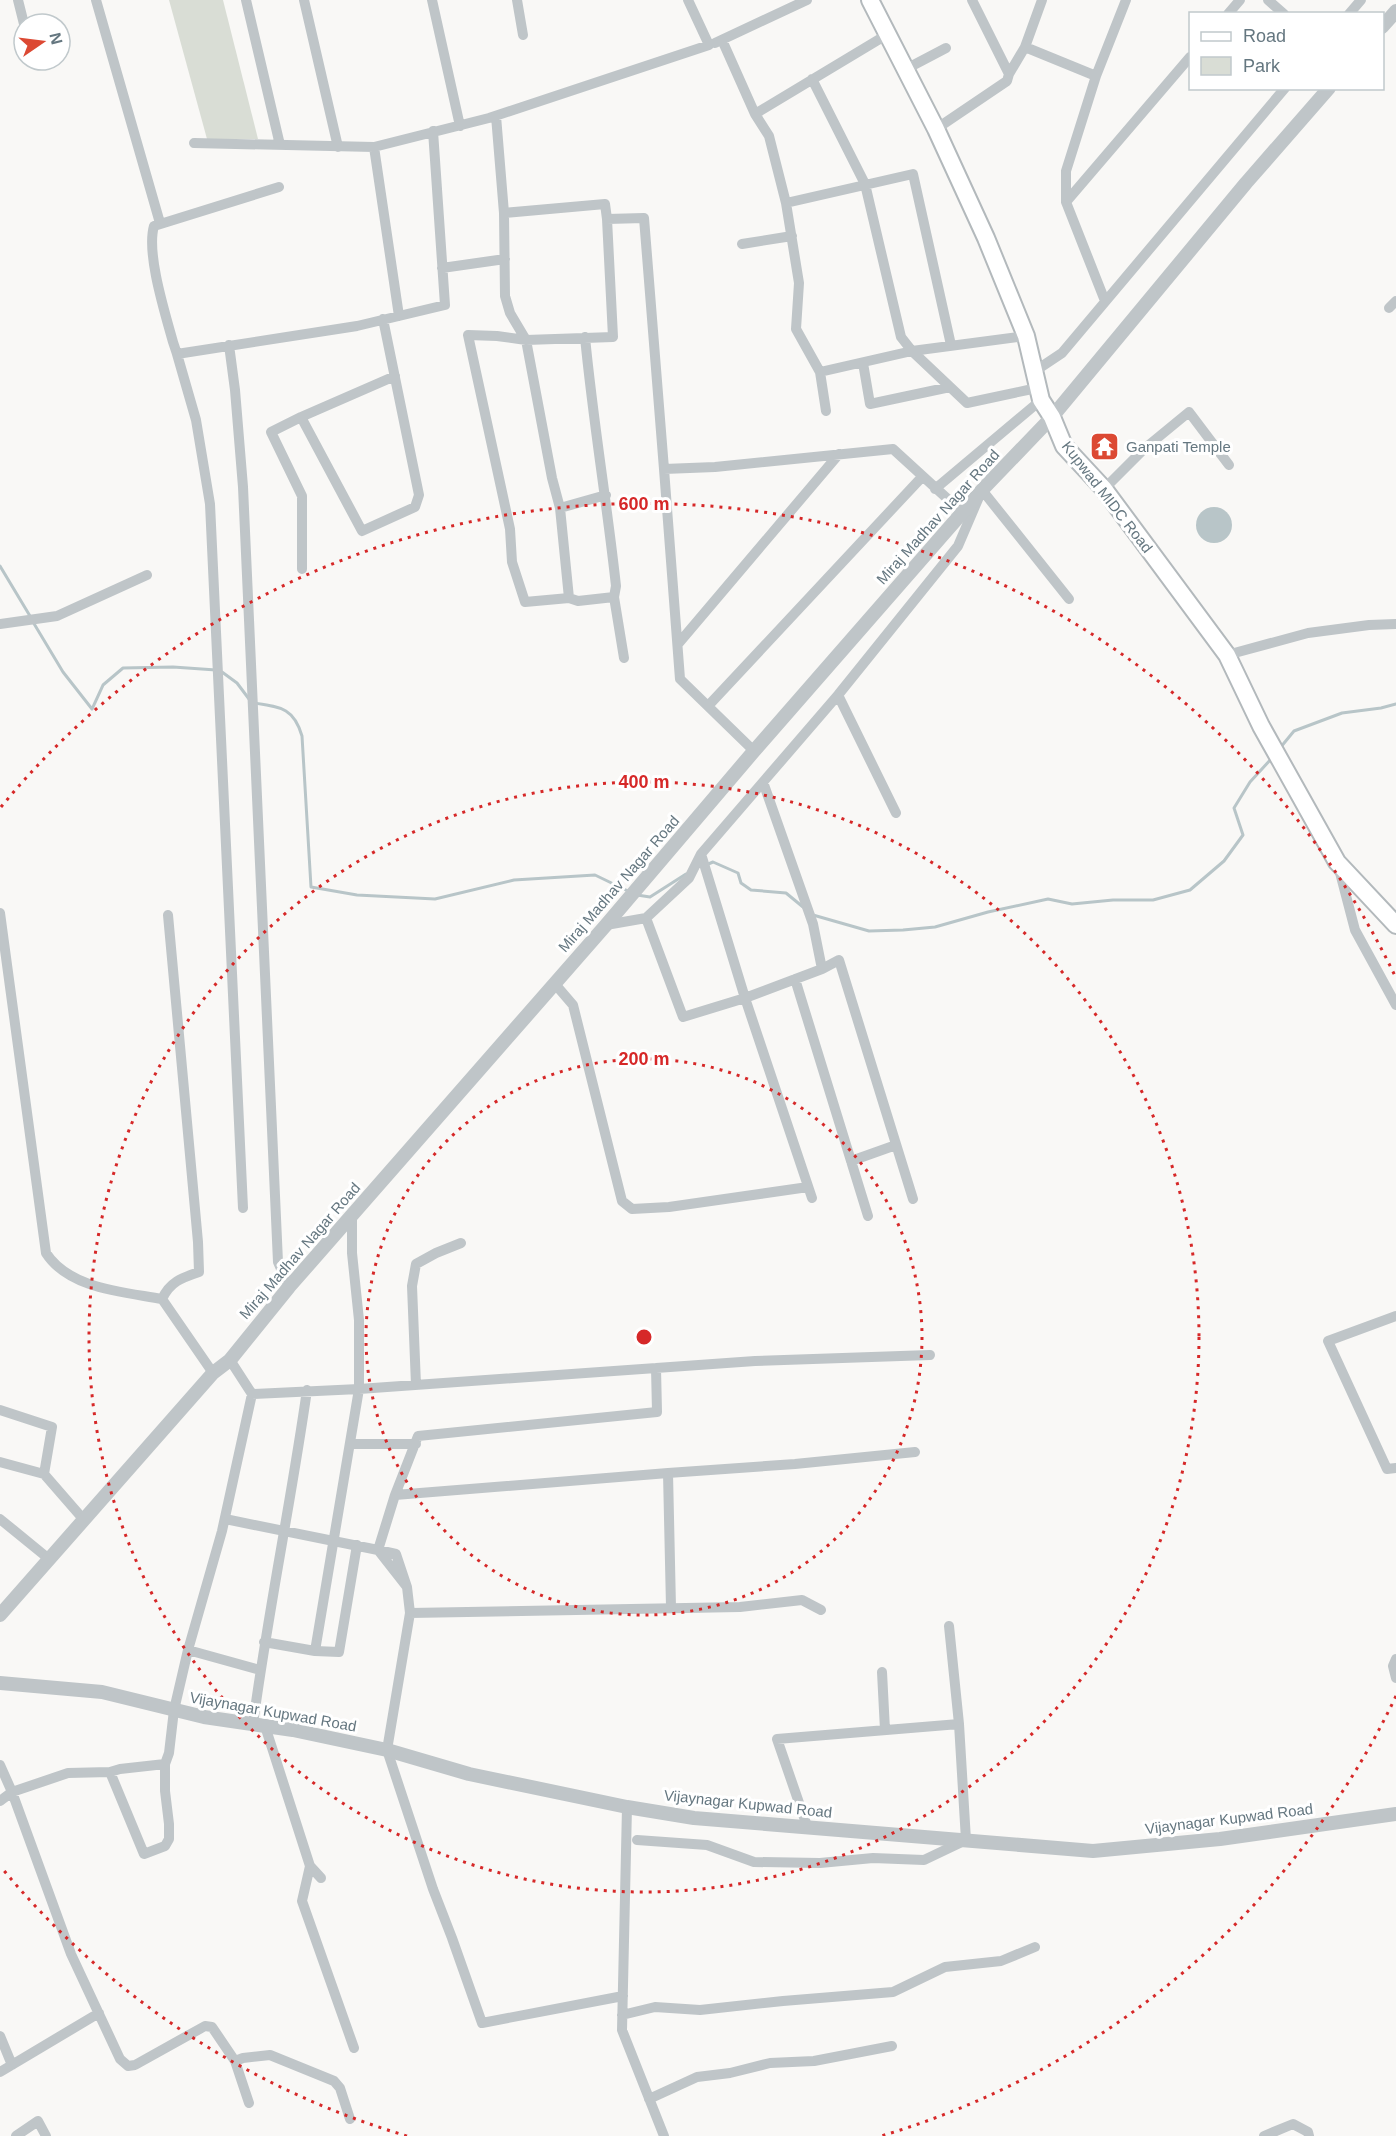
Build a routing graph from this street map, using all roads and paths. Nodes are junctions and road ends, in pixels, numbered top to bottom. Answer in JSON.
{"nodes":[{"id":1,"x":96,"y":0,"type":"edge"},
{"id":2,"x":246,"y":0,"type":"edge"},
{"id":3,"x":304,"y":0,"type":"edge"},
{"id":4,"x":432,"y":0,"type":"edge"},
{"id":5,"x":517,"y":0,"type":"edge"},
{"id":6,"x":688,"y":0,"type":"edge"},
{"id":7,"x":807,"y":0,"type":"edge"},
{"id":8,"x":870,"y":0,"type":"edge"},
{"id":9,"x":972,"y":0,"type":"edge"},
{"id":10,"x":1041,"y":0,"type":"edge"},
{"id":11,"x":1126,"y":0,"type":"edge"},
{"id":12,"x":1240,"y":0,"type":"edge"},
{"id":13,"x":1268,"y":0,"type":"edge"},
{"id":14,"x":1361,"y":0,"type":"edge"},
{"id":15,"x":1396,"y":11,"type":"edge"},
{"id":16,"x":1230,"y":12,"type":"edge"},
{"id":17,"x":1282,"y":12,"type":"edge"},
{"id":18,"x":1351,"y":12,"type":"edge"},
{"id":19,"x":1384,"y":26,"type":"edge"},
{"id":20,"x":888,"y":34,"type":"junction"},
{"id":21,"x":523,"y":35,"type":"dead end"},
{"id":22,"x":722,"y":40,"type":"junction"},
{"id":23,"x":710,"y":45,"type":"junction"},
{"id":24,"x":1025,"y":47,"type":"junction"},
{"id":25,"x":946,"y":48,"type":"dead end"},
{"id":26,"x":1189,"y":59,"type":"edge"},
{"id":27,"x":906,"y":69,"type":"junction"},
{"id":28,"x":1009,"y":74,"type":"junction"},
{"id":29,"x":1096,"y":76,"type":"junction"},
{"id":30,"x":812,"y":79,"type":"junction"},
{"id":31,"x":1283,"y":90,"type":"edge"},
{"id":32,"x":1327,"y":90,"type":"edge"},
{"id":33,"x":754,"y":114,"type":"junction"},
{"id":34,"x":496,"y":116,"type":"junction"},
{"id":35,"x":460,"y":126,"type":"junction"},
{"id":36,"x":936,"y":129,"type":"junction"},
{"id":37,"x":433,"y":131,"type":"junction"},
{"id":38,"x":194,"y":143,"type":"dead end"},
{"id":39,"x":280,"y":145,"type":"junction"},
{"id":40,"x":338,"y":147,"type":"junction"},
{"id":41,"x":374,"y":147,"type":"junction"},
{"id":42,"x":865,"y":184,"type":"junction"},
{"id":43,"x":279,"y":187,"type":"dead end"},
{"id":44,"x":1066,"y":202,"type":"junction"},
{"id":45,"x":786,"y":203,"type":"junction"},
{"id":46,"x":504,"y":213,"type":"junction"},
{"id":47,"x":607,"y":219,"type":"junction"},
{"id":48,"x":160,"y":223,"type":"junction"},
{"id":49,"x":792,"y":236,"type":"junction"},
{"id":50,"x":742,"y":244,"type":"dead end"},
{"id":51,"x":505,"y":259,"type":"junction"},
{"id":52,"x":442,"y":268,"type":"junction"},
{"id":53,"x":1105,"y":301,"type":"junction"},
{"id":54,"x":399,"y":316,"type":"junction"},
{"id":55,"x":384,"y":320,"type":"junction"},
{"id":56,"x":1026,"y":336,"type":"junction"},
{"id":57,"x":585,"y":337,"type":"junction"},
{"id":58,"x":526,"y":340,"type":"junction"},
{"id":59,"x":229,"y":345,"type":"junction"},
{"id":60,"x":951,"y":345,"type":"junction"},
{"id":61,"x":912,"y":351,"type":"junction"},
{"id":62,"x":177,"y":354,"type":"junction"},
{"id":63,"x":863,"y":363,"type":"junction"},
{"id":64,"x":820,"y":372,"type":"junction"},
{"id":65,"x":395,"y":376,"type":"junction"},
{"id":66,"x":1037,"y":386,"type":"junction"},
{"id":67,"x":950,"y":387,"type":"junction"},
{"id":68,"x":826,"y":411,"type":"dead end"},
{"id":69,"x":300,"y":417,"type":"junction"},
{"id":70,"x":1052,"y":417,"type":"junction"},
{"id":71,"x":839,"y":454,"type":"junction"},
{"id":72,"x":1229,"y":465,"type":"dead end"},
{"id":73,"x":664,"y":469,"type":"junction"},
{"id":74,"x":922,"y":477,"type":"junction"},
{"id":75,"x":935,"y":489,"type":"junction"},
{"id":76,"x":1104,"y":489,"type":"junction"},
{"id":77,"x":982,"y":490,"type":"junction"},
{"id":78,"x":606,"y":495,"type":"junction"},
{"id":79,"x":560,"y":508,"type":"junction"},
{"id":80,"x":963,"y":513,"type":"junction"},
{"id":81,"x":302,"y":569,"type":"dead end"},
{"id":82,"x":147,"y":574,"type":"dead end"},
{"id":83,"x":614,"y":597,"type":"junction"},
{"id":84,"x":569,"y":598,"type":"junction"},
{"id":85,"x":1069,"y":598,"type":"dead end"},
{"id":86,"x":0,"y":624,"type":"edge"},
{"id":87,"x":1396,"y":624,"type":"edge"},
{"id":88,"x":678,"y":644,"type":"junction"},
{"id":89,"x":1227,"y":655,"type":"junction"},
{"id":90,"x":624,"y":658,"type":"dead end"},
{"id":91,"x":838,"y":695,"type":"junction"},
{"id":92,"x":708,"y":706,"type":"junction"},
{"id":93,"x":754,"y":752,"type":"junction"},
{"id":94,"x":763,"y":782,"type":"junction"},
{"id":95,"x":896,"y":813,"type":"dead end"},
{"id":96,"x":701,"y":854,"type":"junction"},
{"id":97,"x":1337,"y":862,"type":"junction"},
{"id":98,"x":0,"y":913,"type":"edge"},
{"id":99,"x":168,"y":915,"type":"dead end"},
{"id":100,"x":646,"y":918,"type":"junction"},
{"id":101,"x":606,"y":925,"type":"junction"},
{"id":102,"x":1396,"y":925,"type":"edge"},
{"id":103,"x":822,"y":969,"type":"junction"},
{"id":104,"x":795,"y":979,"type":"junction"},
{"id":105,"x":555,"y":984,"type":"junction"},
{"id":106,"x":745,"y":998,"type":"junction"},
{"id":107,"x":1396,"y":1005,"type":"edge"},
{"id":108,"x":896,"y":1145,"type":"junction"},
{"id":109,"x":851,"y":1161,"type":"junction"},
{"id":110,"x":808,"y":1187,"type":"junction"},
{"id":111,"x":812,"y":1198,"type":"dead end"},
{"id":112,"x":913,"y":1199,"type":"dead end"},
{"id":113,"x":243,"y":1208,"type":"dead end"},
{"id":114,"x":352,"y":1216,"type":"junction"},
{"id":115,"x":868,"y":1216,"type":"dead end"},
{"id":116,"x":461,"y":1243,"type":"dead end"},
{"id":117,"x":290,"y":1287,"type":"junction"},
{"id":118,"x":162,"y":1299,"type":"junction"},
{"id":119,"x":1396,"y":1316,"type":"edge"},
{"id":120,"x":930,"y":1355,"type":"dead end"},
{"id":121,"x":230,"y":1360,"type":"junction"},
{"id":122,"x":656,"y":1368,"type":"junction"},
{"id":123,"x":213,"y":1373,"type":"junction"},
{"id":124,"x":416,"y":1385,"type":"junction"},
{"id":125,"x":359,"y":1389,"type":"junction"},
{"id":126,"x":307,"y":1390,"type":"junction"},
{"id":127,"x":252,"y":1394,"type":"junction"},
{"id":128,"x":0,"y":1410,"type":"edge"},
{"id":129,"x":350,"y":1444,"type":"junction"},
{"id":130,"x":416,"y":1444,"type":"junction"},
{"id":131,"x":915,"y":1452,"type":"dead end"},
{"id":132,"x":0,"y":1462,"type":"edge"},
{"id":133,"x":1396,"y":1468,"type":"edge"},
{"id":134,"x":668,"y":1473,"type":"junction"},
{"id":135,"x":45,"y":1474,"type":"junction"},
{"id":136,"x":395,"y":1495,"type":"junction"},
{"id":137,"x":0,"y":1519,"type":"edge"},
{"id":138,"x":225,"y":1519,"type":"junction"},
{"id":139,"x":84,"y":1520,"type":"junction"},
{"id":140,"x":285,"y":1529,"type":"junction"},
{"id":141,"x":334,"y":1540,"type":"junction"},
{"id":142,"x":357,"y":1545,"type":"junction"},
{"id":143,"x":378,"y":1550,"type":"junction"},
{"id":144,"x":50,"y":1559,"type":"junction"},
{"id":145,"x":671,"y":1607,"type":"junction"},
{"id":146,"x":821,"y":1610,"type":"dead end"},
{"id":147,"x":410,"y":1613,"type":"junction"},
{"id":148,"x":0,"y":1615,"type":"edge"},
{"id":149,"x":949,"y":1626,"type":"dead end"},
{"id":150,"x":264,"y":1642,"type":"junction"},
{"id":151,"x":188,"y":1650,"type":"junction"},
{"id":152,"x":315,"y":1651,"type":"junction"},
{"id":153,"x":1396,"y":1659,"type":"edge"},
{"id":154,"x":260,"y":1670,"type":"junction"},
{"id":155,"x":882,"y":1672,"type":"dead end"},
{"id":156,"x":1396,"y":1678,"type":"edge"},
{"id":157,"x":0,"y":1683,"type":"edge"},
{"id":158,"x":174,"y":1710,"type":"junction"},
{"id":159,"x":959,"y":1724,"type":"junction"},
{"id":160,"x":259,"y":1725,"type":"junction"},
{"id":161,"x":885,"y":1730,"type":"junction"},
{"id":162,"x":387,"y":1750,"type":"junction"},
{"id":163,"x":165,"y":1764,"type":"junction"},
{"id":164,"x":0,"y":1765,"type":"edge"},
{"id":165,"x":110,"y":1772,"type":"junction"},
{"id":166,"x":12,"y":1792,"type":"junction"},
{"id":167,"x":0,"y":1801,"type":"edge"},
{"id":168,"x":627,"y":1807,"type":"junction"},
{"id":169,"x":1396,"y":1815,"type":"edge"},
{"id":170,"x":807,"y":1826,"type":"junction"},
{"id":171,"x":637,"y":1840,"type":"dead end"},
{"id":172,"x":966,"y":1840,"type":"junction"},
{"id":173,"x":310,"y":1866,"type":"junction"},
{"id":174,"x":321,"y":1878,"type":"dead end"},
{"id":175,"x":1035,"y":1947,"type":"dead end"},
{"id":176,"x":623,"y":1996,"type":"junction"},
{"id":177,"x":99,"y":2013,"type":"junction"},
{"id":178,"x":622,"y":2015,"type":"junction"},
{"id":179,"x":0,"y":2036,"type":"edge"},
{"id":180,"x":892,"y":2046,"type":"dead end"},
{"id":181,"x":354,"y":2048,"type":"dead end"},
{"id":182,"x":235,"y":2061,"type":"junction"},
{"id":183,"x":12,"y":2065,"type":"junction"},
{"id":184,"x":0,"y":2072,"type":"edge"},
{"id":185,"x":650,"y":2099,"type":"junction"},
{"id":186,"x":249,"y":2103,"type":"dead end"},
{"id":187,"x":350,"y":2119,"type":"dead end"},
{"id":188,"x":16,"y":2136,"type":"edge"},
{"id":189,"x":46,"y":2136,"type":"edge"},
{"id":190,"x":664,"y":2136,"type":"edge"},
{"id":191,"x":1264,"y":2136,"type":"edge"},
{"id":192,"x":1310,"y":2136,"type":"edge"}],
"edges":[{"from":1,"to":48,"type":"street"},
{"from":2,"to":39,"type":"street"},
{"from":3,"to":40,"type":"street"},
{"from":4,"to":35,"type":"street"},
{"from":5,"to":21,"type":"street"},
{"from":6,"to":23,"type":"street"},
{"from":7,"to":22,"type":"street"},
{"from":8,"to":20,"type":"main road","name":"Kupwad MIDC Road"},
{"from":9,"to":28,"type":"street"},
{"from":10,"to":24,"type":"street"},
{"from":11,"to":29,"type":"street"},
{"from":12,"to":16,"type":"street"},
{"from":13,"to":17,"type":"street"},
{"from":14,"to":18,"type":"street"},
{"from":15,"to":19,"type":"street"},
{"from":20,"to":27,"type":"main road","name":"Kupwad MIDC Road"},
{"from":20,"to":30,"type":"street"},
{"from":22,"to":23,"type":"street"},
{"from":22,"to":33,"type":"street"},
{"from":23,"to":34,"type":"street"},
{"from":24,"to":28,"type":"street"},
{"from":24,"to":29,"type":"street"},
{"from":25,"to":27,"type":"street"},
{"from":26,"to":44,"type":"street"},
{"from":27,"to":36,"type":"main road","name":"Kupwad MIDC Road"},
{"from":28,"to":36,"type":"street"},
{"from":29,"to":44,"type":"street"},
{"from":30,"to":33,"type":"street"},
{"from":30,"to":42,"type":"street"},
{"from":31,"to":53,"type":"street"},
{"from":32,"to":70,"type":"street","name":"Miraj Madhav Nagar Road"},
{"from":33,"to":45,"type":"street"},
{"from":34,"to":35,"type":"street"},
{"from":34,"to":46,"type":"street"},
{"from":35,"to":37,"type":"street"},
{"from":36,"to":56,"type":"main road","name":"Kupwad MIDC Road"},
{"from":37,"to":41,"type":"street"},
{"from":37,"to":52,"type":"street"},
{"from":38,"to":39,"type":"street"},
{"from":39,"to":40,"type":"street"},
{"from":40,"to":41,"type":"street"},
{"from":41,"to":54,"type":"street"},
{"from":42,"to":45,"type":"street"},
{"from":42,"to":60,"type":"street"},
{"from":42,"to":61,"type":"street"},
{"from":43,"to":48,"type":"street"},
{"from":44,"to":53,"type":"street"},
{"from":45,"to":49,"type":"street"},
{"from":46,"to":47,"type":"street"},
{"from":46,"to":51,"type":"street"},
{"from":47,"to":57,"type":"street"},
{"from":47,"to":73,"type":"street"},
{"from":48,"to":62,"type":"street"},
{"from":49,"to":50,"type":"street"},
{"from":49,"to":64,"type":"street"},
{"from":51,"to":52,"type":"street"},
{"from":51,"to":58,"type":"street"},
{"from":52,"to":54,"type":"street"},
{"from":53,"to":66,"type":"street"},
{"from":54,"to":55,"type":"street"},
{"from":55,"to":59,"type":"street"},
{"from":55,"to":65,"type":"street"},
{"from":56,"to":60,"type":"street"},
{"from":56,"to":66,"type":"main road","name":"Kupwad MIDC Road"},
{"from":57,"to":58,"type":"street"},
{"from":57,"to":78,"type":"street"},
{"from":58,"to":79,"type":"street"},
{"from":58,"to":84,"type":"street"},
{"from":59,"to":62,"type":"street"},
{"from":59,"to":117,"type":"street"},
{"from":60,"to":61,"type":"street"},
{"from":61,"to":63,"type":"street"},
{"from":61,"to":67,"type":"street"},
{"from":62,"to":113,"type":"street"},
{"from":63,"to":64,"type":"street"},
{"from":63,"to":67,"type":"street"},
{"from":64,"to":68,"type":"street"},
{"from":65,"to":69,"type":"street"},
{"from":65,"to":69,"type":"street"},
{"from":66,"to":67,"type":"street"},
{"from":66,"to":70,"type":"main road","name":"Kupwad MIDC Road"},
{"from":66,"to":75,"type":"street"},
{"from":69,"to":81,"type":"street"},
{"from":70,"to":76,"type":"main road","name":"Kupwad MIDC Road"},
{"from":70,"to":77,"type":"street","name":"Miraj Madhav Nagar Road"},
{"from":71,"to":73,"type":"street"},
{"from":71,"to":74,"type":"street"},
{"from":71,"to":88,"type":"street"},
{"from":72,"to":76,"type":"street"},
{"from":73,"to":88,"type":"street"},
{"from":74,"to":75,"type":"street"},
{"from":74,"to":92,"type":"street"},
{"from":75,"to":80,"type":"street"},
{"from":76,"to":89,"type":"main road","name":"Kupwad MIDC Road"},
{"from":77,"to":80,"type":"street","name":"Miraj Madhav Nagar Road"},
{"from":77,"to":85,"type":"street"},
{"from":77,"to":91,"type":"street"},
{"from":78,"to":79,"type":"street"},
{"from":78,"to":83,"type":"street"},
{"from":79,"to":84,"type":"street"},
{"from":80,"to":93,"type":"street","name":"Miraj Madhav Nagar Road"},
{"from":82,"to":86,"type":"street"},
{"from":83,"to":84,"type":"street"},
{"from":83,"to":90,"type":"street"},
{"from":87,"to":89,"type":"street"},
{"from":88,"to":92,"type":"street"},
{"from":89,"to":97,"type":"main road","name":"Kupwad MIDC Road"},
{"from":91,"to":94,"type":"street"},
{"from":91,"to":95,"type":"street"},
{"from":92,"to":93,"type":"street"},
{"from":93,"to":101,"type":"street","name":"Miraj Madhav Nagar Road"},
{"from":94,"to":96,"type":"street"},
{"from":94,"to":103,"type":"street"},
{"from":96,"to":100,"type":"street"},
{"from":96,"to":106,"type":"street"},
{"from":97,"to":102,"type":"main road","name":"Kupwad MIDC Road"},
{"from":97,"to":107,"type":"street"},
{"from":98,"to":118,"type":"street"},
{"from":99,"to":118,"type":"street"},
{"from":100,"to":101,"type":"street"},
{"from":100,"to":106,"type":"street"},
{"from":101,"to":105,"type":"street","name":"Miraj Madhav Nagar Road"},
{"from":103,"to":104,"type":"street"},
{"from":103,"to":108,"type":"street"},
{"from":104,"to":106,"type":"street"},
{"from":104,"to":109,"type":"street"},
{"from":105,"to":110,"type":"street"},
{"from":105,"to":114,"type":"street","name":"Miraj Madhav Nagar Road"},
{"from":106,"to":110,"type":"street"},
{"from":108,"to":109,"type":"street"},
{"from":108,"to":112,"type":"street"},
{"from":109,"to":115,"type":"street"},
{"from":110,"to":111,"type":"street"},
{"from":114,"to":117,"type":"street","name":"Miraj Madhav Nagar Road"},
{"from":114,"to":125,"type":"street"},
{"from":116,"to":124,"type":"street"},
{"from":117,"to":121,"type":"street","name":"Miraj Madhav Nagar Road"},
{"from":118,"to":123,"type":"street"},
{"from":119,"to":133,"type":"street"},
{"from":120,"to":122,"type":"street"},
{"from":121,"to":123,"type":"street","name":"Miraj Madhav Nagar Road"},
{"from":121,"to":127,"type":"street"},
{"from":122,"to":124,"type":"street"},
{"from":122,"to":130,"type":"street"},
{"from":123,"to":139,"type":"street","name":"Miraj Madhav Nagar Road"},
{"from":124,"to":125,"type":"street"},
{"from":125,"to":126,"type":"street"},
{"from":125,"to":129,"type":"street"},
{"from":126,"to":127,"type":"street"},
{"from":126,"to":140,"type":"street"},
{"from":127,"to":138,"type":"street"},
{"from":128,"to":135,"type":"street"},
{"from":129,"to":130,"type":"street"},
{"from":129,"to":141,"type":"street"},
{"from":130,"to":136,"type":"street"},
{"from":131,"to":134,"type":"street"},
{"from":132,"to":135,"type":"street"},
{"from":134,"to":136,"type":"street"},
{"from":134,"to":145,"type":"street"},
{"from":135,"to":139,"type":"street"},
{"from":136,"to":143,"type":"street"},
{"from":137,"to":144,"type":"street"},
{"from":138,"to":140,"type":"street"},
{"from":138,"to":151,"type":"street"},
{"from":139,"to":144,"type":"street","name":"Miraj Madhav Nagar Road"},
{"from":140,"to":141,"type":"street"},
{"from":140,"to":150,"type":"street"},
{"from":141,"to":142,"type":"street"},
{"from":141,"to":152,"type":"street"},
{"from":142,"to":143,"type":"street"},
{"from":142,"to":152,"type":"street"},
{"from":143,"to":147,"type":"street"},
{"from":144,"to":148,"type":"street","name":"Miraj Madhav Nagar Road"},
{"from":145,"to":146,"type":"street"},
{"from":145,"to":147,"type":"street"},
{"from":147,"to":162,"type":"street"},
{"from":149,"to":159,"type":"street"},
{"from":150,"to":152,"type":"street"},
{"from":150,"to":154,"type":"street"},
{"from":151,"to":154,"type":"street"},
{"from":151,"to":158,"type":"street"},
{"from":153,"to":156,"type":"street"},
{"from":154,"to":160,"type":"street"},
{"from":155,"to":161,"type":"street"},
{"from":157,"to":158,"type":"street","name":"Vijaynagar Kupwad Road"},
{"from":158,"to":160,"type":"street","name":"Vijaynagar Kupwad Road"},
{"from":158,"to":163,"type":"street"},
{"from":159,"to":161,"type":"street"},
{"from":159,"to":172,"type":"street"},
{"from":160,"to":162,"type":"street","name":"Vijaynagar Kupwad Road"},
{"from":160,"to":173,"type":"street"},
{"from":161,"to":170,"type":"street"},
{"from":162,"to":168,"type":"street","name":"Vijaynagar Kupwad Road"},
{"from":162,"to":176,"type":"street"},
{"from":163,"to":165,"type":"street"},
{"from":163,"to":165,"type":"street"},
{"from":164,"to":166,"type":"street"},
{"from":165,"to":166,"type":"street"},
{"from":166,"to":167,"type":"street"},
{"from":166,"to":177,"type":"street"},
{"from":168,"to":170,"type":"street","name":"Vijaynagar Kupwad Road"},
{"from":168,"to":176,"type":"street"},
{"from":169,"to":172,"type":"street","name":"Vijaynagar Kupwad Road"},
{"from":170,"to":172,"type":"street","name":"Vijaynagar Kupwad Road"},
{"from":171,"to":172,"type":"street"},
{"from":173,"to":174,"type":"street"},
{"from":173,"to":181,"type":"street"},
{"from":175,"to":178,"type":"street"},
{"from":176,"to":178,"type":"street"},
{"from":177,"to":182,"type":"street"},
{"from":177,"to":183,"type":"street"},
{"from":178,"to":185,"type":"street"},
{"from":179,"to":183,"type":"street"},
{"from":180,"to":185,"type":"street"},
{"from":182,"to":186,"type":"street"},
{"from":182,"to":187,"type":"street"},
{"from":183,"to":184,"type":"street"},
{"from":185,"to":190,"type":"street"},
{"from":188,"to":189,"type":"street"},
{"from":191,"to":192,"type":"street"}]}
